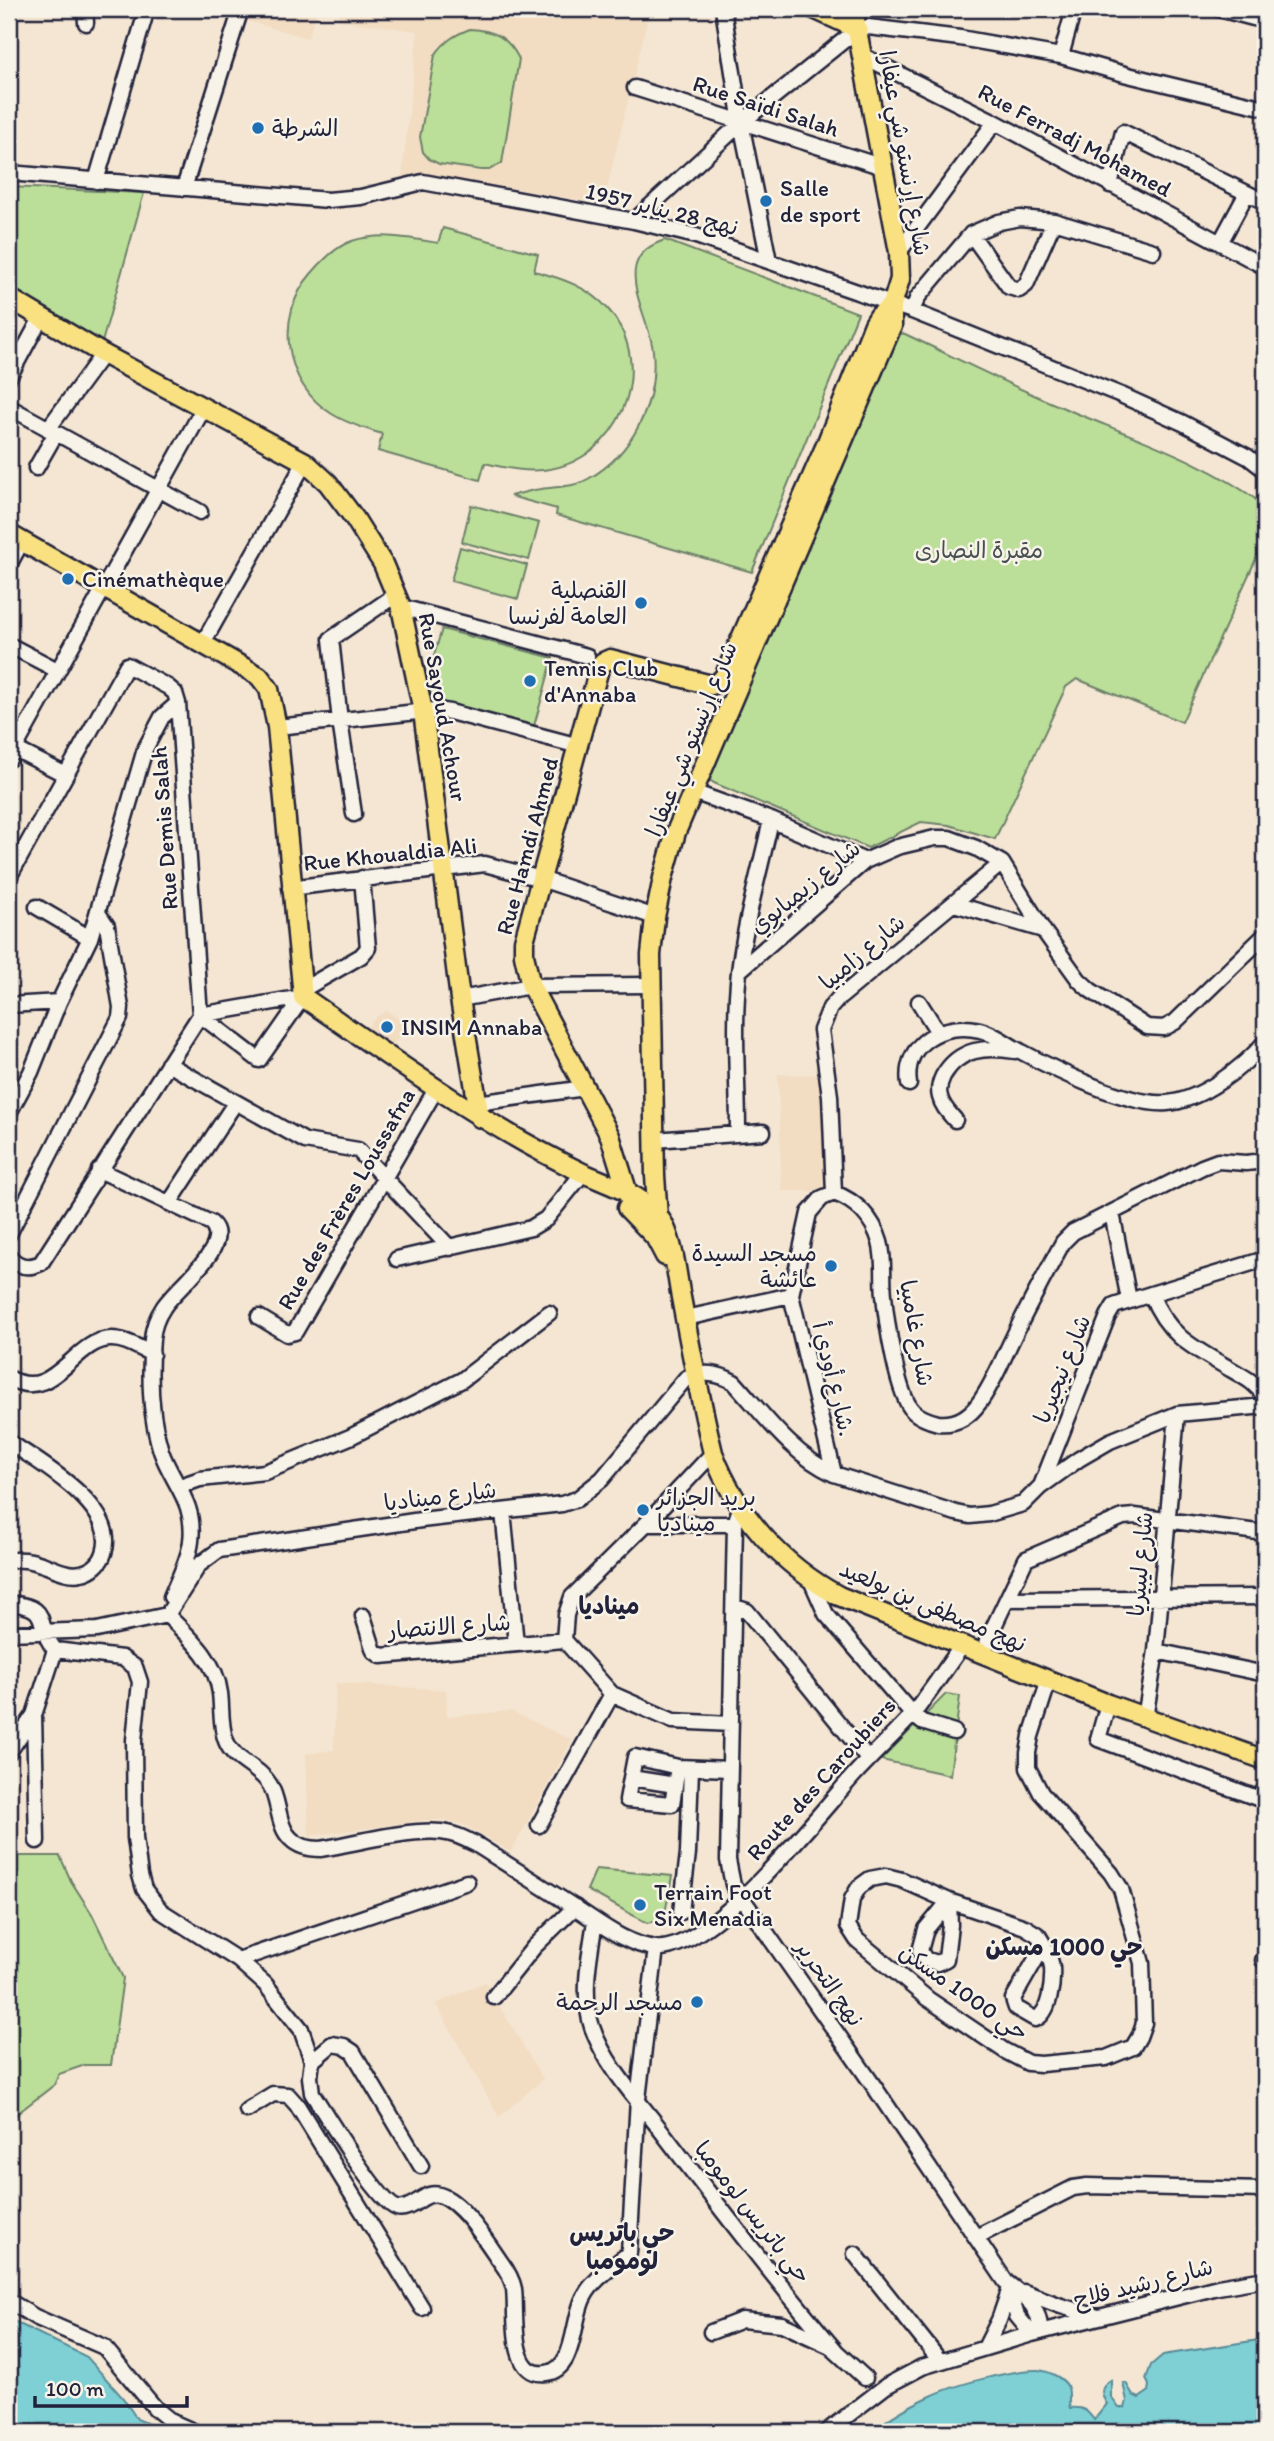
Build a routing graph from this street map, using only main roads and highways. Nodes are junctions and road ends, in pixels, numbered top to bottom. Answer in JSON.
{"nodes":[{"id":1,"x":814,"y":9,"type":"edge"},
{"id":2,"x":853,"y":9,"type":"edge"},
{"id":3,"x":858,"y":29,"type":"junction"},
{"id":4,"x":9,"y":298,"type":"edge"},
{"id":5,"x":831,"y":449,"type":"junction"},
{"id":6,"x":15,"y":538,"type":"edge"},
{"id":7,"x":606,"y":660,"type":"joint"},
{"id":8,"x":478,"y":1110,"type":"junction"},
{"id":9,"x":583,"y":1173,"type":"junction"},
{"id":10,"x":655,"y":1176,"type":"junction"},
{"id":11,"x":629,"y":1194,"type":"junction"},
{"id":12,"x":634,"y":1213,"type":"junction"},
{"id":13,"x":658,"y":1217,"type":"junction"},
{"id":14,"x":680,"y":1292,"type":"junction"},
{"id":15,"x":1265,"y":1760,"type":"edge"}],
"edges":[{"from":1,"to":3,"type":"main road"},
{"from":2,"to":3,"type":"main road","name":"شارع إرنستو شي عيفارا"},
{"from":3,"to":5,"type":"main road","name":"شارع إرنستو شي عيفارا"},
{"from":4,"to":8,"type":"main road","name":"Rue Sayoud Achour"},
{"from":5,"to":7,"type":"main road","name":"شارع إرنستو شي عيفارا"},
{"from":5,"to":10,"type":"main road","name":"شارع إرنستو شي عيفارا"},
{"from":6,"to":8,"type":"main road"},
{"from":7,"to":11,"type":"main road","name":"Rue Hamdi Ahmed"},
{"from":8,"to":9,"type":"main road"},
{"from":9,"to":11,"type":"main road","name":"نهج مصطفى بن بولعيد"},
{"from":9,"to":12,"type":"main road","name":"نهج مصطفى بن بولعيد"},
{"from":10,"to":11,"type":"main road"},
{"from":10,"to":13,"type":"main road","name":"شارع إرنستو شي عيفارا"},
{"from":11,"to":12,"type":"main road"},
{"from":11,"to":13,"type":"main road","name":"نهج مصطفى بن بولعيد"},
{"from":12,"to":14,"type":"main road","name":"نهج مصطفى بن بولعيد"},
{"from":13,"to":14,"type":"main road","name":"نهج مصطفى بن بولعيد"},
{"from":14,"to":15,"type":"main road","name":"نهج مصطفى بن بولعيد"}]}
